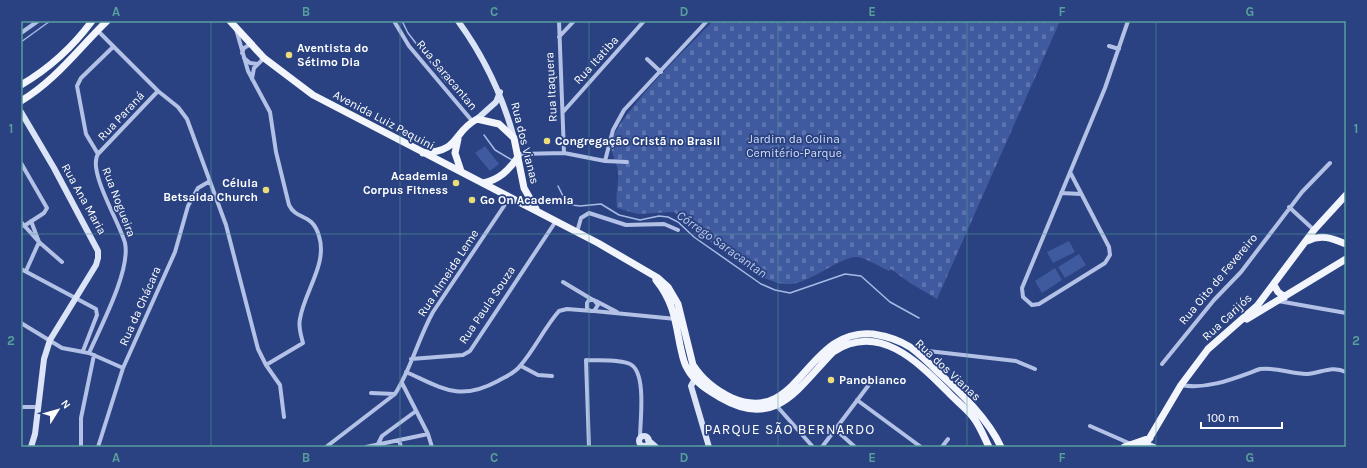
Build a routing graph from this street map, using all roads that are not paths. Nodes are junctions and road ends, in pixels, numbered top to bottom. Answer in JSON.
{"nodes":[{"id":1,"x":38,"y":21,"type":"edge"},
{"id":2,"x":92,"y":21,"type":"edge"},
{"id":3,"x":107,"y":21,"type":"edge"},
{"id":4,"x":227,"y":21,"type":"edge"},
{"id":5,"x":394,"y":21,"type":"edge"},
{"id":6,"x":458,"y":21,"type":"edge"},
{"id":7,"x":559,"y":21,"type":"edge"},
{"id":8,"x":574,"y":21,"type":"edge"},
{"id":9,"x":644,"y":21,"type":"edge"},
{"id":10,"x":707,"y":21,"type":"edge"},
{"id":11,"x":1128,"y":21,"type":"edge"},
{"id":12,"x":234,"y":25,"type":"edge"},
{"id":13,"x":98,"y":30,"type":"junction"},
{"id":14,"x":21,"y":33,"type":"edge"},
{"id":15,"x":559,"y":37,"type":"junction"},
{"id":16,"x":251,"y":44,"type":"junction"},
{"id":17,"x":1109,"y":46,"type":"dead end"},
{"id":18,"x":113,"y":47,"type":"junction"},
{"id":19,"x":1119,"y":49,"type":"junction"},
{"id":20,"x":242,"y":54,"type":"junction"},
{"id":21,"x":264,"y":58,"type":"junction"},
{"id":22,"x":647,"y":59,"type":"dead end"},
{"id":23,"x":258,"y":64,"type":"junction"},
{"id":24,"x":661,"y":72,"type":"junction"},
{"id":25,"x":252,"y":79,"type":"junction"},
{"id":26,"x":21,"y":85,"type":"edge"},
{"id":27,"x":158,"y":91,"type":"junction"},
{"id":28,"x":500,"y":92,"type":"junction"},
{"id":29,"x":21,"y":101,"type":"edge"},
{"id":30,"x":21,"y":112,"type":"edge"},
{"id":31,"x":562,"y":112,"type":"junction"},
{"id":32,"x":475,"y":121,"type":"junction"},
{"id":33,"x":514,"y":138,"type":"junction"},
{"id":34,"x":458,"y":139,"type":"junction"},
{"id":35,"x":423,"y":153,"type":"junction"},
{"id":36,"x":564,"y":153,"type":"junction"},
{"id":37,"x":98,"y":154,"type":"junction"},
{"id":38,"x":518,"y":156,"type":"junction"},
{"id":39,"x":605,"y":161,"type":"junction"},
{"id":40,"x":627,"y":162,"type":"dead end"},
{"id":41,"x":21,"y":163,"type":"edge"},
{"id":42,"x":1330,"y":163,"type":"dead end"},
{"id":43,"x":461,"y":171,"type":"junction"},
{"id":44,"x":1070,"y":172,"type":"junction"},
{"id":45,"x":210,"y":181,"type":"junction"},
{"id":46,"x":483,"y":183,"type":"junction"},
{"id":47,"x":1061,"y":193,"type":"junction"},
{"id":48,"x":1081,"y":194,"type":"junction"},
{"id":49,"x":1346,"y":195,"type":"edge"},
{"id":50,"x":510,"y":197,"type":"junction"},
{"id":51,"x":1289,"y":207,"type":"junction"},
{"id":52,"x":537,"y":211,"type":"junction"},
{"id":53,"x":1325,"y":217,"type":"junction"},
{"id":54,"x":31,"y":221,"type":"junction"},
{"id":55,"x":556,"y":221,"type":"junction"},
{"id":56,"x":22,"y":224,"type":"edge"},
{"id":57,"x":678,"y":230,"type":"dead end"},
{"id":58,"x":1314,"y":230,"type":"junction"},
{"id":59,"x":576,"y":232,"type":"junction"},
{"id":60,"x":1325,"y":236,"type":"junction"},
{"id":61,"x":39,"y":242,"type":"junction"},
{"id":62,"x":1306,"y":242,"type":"junction"},
{"id":63,"x":1346,"y":244,"type":"edge"},
{"id":64,"x":1346,"y":259,"type":"edge"},
{"id":65,"x":62,"y":262,"type":"dead end"},
{"id":66,"x":21,"y":269,"type":"edge"},
{"id":67,"x":26,"y":271,"type":"junction"},
{"id":68,"x":562,"y":282,"type":"dead end"},
{"id":69,"x":1274,"y":285,"type":"junction"},
{"id":70,"x":1285,"y":297,"type":"junction"},
{"id":71,"x":76,"y":299,"type":"junction"},
{"id":72,"x":594,"y":300,"type":"junction"},
{"id":73,"x":1278,"y":301,"type":"junction"},
{"id":74,"x":592,"y":311,"type":"junction"},
{"id":75,"x":619,"y":313,"type":"junction"},
{"id":76,"x":1346,"y":313,"type":"edge"},
{"id":77,"x":678,"y":319,"type":"junction"},
{"id":78,"x":21,"y":323,"type":"edge"},
{"id":79,"x":1236,"y":325,"type":"junction"},
{"id":80,"x":50,"y":340,"type":"junction"},
{"id":81,"x":83,"y":351,"type":"junction"},
{"id":82,"x":89,"y":353,"type":"junction"},
{"id":83,"x":917,"y":353,"type":"junction"},
{"id":84,"x":94,"y":355,"type":"junction"},
{"id":85,"x":411,"y":359,"type":"junction"},
{"id":86,"x":1162,"y":364,"type":"dead end"},
{"id":87,"x":266,"y":365,"type":"junction"},
{"id":88,"x":521,"y":366,"type":"junction"},
{"id":89,"x":123,"y":368,"type":"junction"},
{"id":90,"x":1035,"y":369,"type":"dead end"},
{"id":91,"x":406,"y":372,"type":"junction"},
{"id":92,"x":1346,"y":372,"type":"edge"},
{"id":93,"x":552,"y":376,"type":"dead end"},
{"id":94,"x":696,"y":376,"type":"junction"},
{"id":95,"x":871,"y":382,"type":"dead end"},
{"id":96,"x":402,"y":383,"type":"junction"},
{"id":97,"x":1181,"y":385,"type":"junction"},
{"id":98,"x":371,"y":393,"type":"dead end"},
{"id":99,"x":394,"y":394,"type":"junction"},
{"id":100,"x":856,"y":400,"type":"junction"},
{"id":101,"x":775,"y":403,"type":"junction"},
{"id":102,"x":21,"y":407,"type":"edge"},
{"id":103,"x":38,"y":407,"type":"junction"},
{"id":104,"x":416,"y":411,"type":"junction"},
{"id":105,"x":284,"y":417,"type":"dead end"},
{"id":106,"x":1090,"y":426,"type":"dead end"},
{"id":107,"x":835,"y":429,"type":"junction"},
{"id":108,"x":428,"y":434,"type":"junction"},
{"id":109,"x":640,"y":438,"type":"junction"},
{"id":110,"x":948,"y":439,"type":"dead end"},
{"id":111,"x":399,"y":440,"type":"junction"},
{"id":112,"x":648,"y":440,"type":"junction"},
{"id":113,"x":1147,"y":443,"type":"edge"},
{"id":114,"x":378,"y":444,"type":"junction"},
{"id":115,"x":641,"y":446,"type":"edge"},
{"id":116,"x":1128,"y":446,"type":"edge"},
{"id":117,"x":31,"y":447,"type":"edge"},
{"id":118,"x":81,"y":447,"type":"edge"},
{"id":119,"x":98,"y":447,"type":"edge"},
{"id":120,"x":326,"y":447,"type":"edge"},
{"id":121,"x":366,"y":447,"type":"edge"},
{"id":122,"x":401,"y":447,"type":"edge"},
{"id":123,"x":432,"y":447,"type":"edge"},
{"id":124,"x":589,"y":447,"type":"edge"},
{"id":125,"x":656,"y":447,"type":"edge"},
{"id":126,"x":709,"y":447,"type":"edge"},
{"id":127,"x":813,"y":447,"type":"edge"},
{"id":128,"x":822,"y":447,"type":"edge"},
{"id":129,"x":855,"y":447,"type":"edge"},
{"id":130,"x":921,"y":447,"type":"edge"},
{"id":131,"x":942,"y":447,"type":"edge"},
{"id":132,"x":990,"y":447,"type":"edge"},
{"id":133,"x":1001,"y":447,"type":"edge"},
{"id":134,"x":1139,"y":447,"type":"edge"},
{"id":135,"x":1154,"y":447,"type":"edge"}],
"edges":[{"from":1,"to":14,"type":"street"},
{"from":2,"to":26,"type":"main road"},
{"from":3,"to":13,"type":"main road"},
{"from":4,"to":12,"type":"main road","name":"Avenida Luiz Pequini"},
{"from":5,"to":32,"type":"street","name":"Rua Saracantan"},
{"from":6,"to":28,"type":"street","name":"Rua dos Vianas"},
{"from":7,"to":15,"type":"street","name":"Rua Itaquera"},
{"from":8,"to":15,"type":"street"},
{"from":9,"to":31,"type":"street","name":"Rua Itatiba"},
{"from":10,"to":24,"type":"street"},
{"from":11,"to":19,"type":"street"},
{"from":12,"to":16,"type":"main road","name":"Avenida Luiz Pequini"},
{"from":12,"to":20,"type":"street"},
{"from":13,"to":18,"type":"street"},
{"from":13,"to":29,"type":"main road"},
{"from":15,"to":31,"type":"street","name":"Rua Itaquera"},
{"from":16,"to":20,"type":"street"},
{"from":16,"to":21,"type":"main road","name":"Avenida Luiz Pequini"},
{"from":17,"to":19,"type":"street"},
{"from":18,"to":27,"type":"street"},
{"from":18,"to":37,"type":"street","name":"Rua Nogueira"},
{"from":19,"to":44,"type":"street"},
{"from":20,"to":23,"type":"street"},
{"from":20,"to":25,"type":"street"},
{"from":21,"to":23,"type":"street"},
{"from":21,"to":35,"type":"main road","name":"Avenida Luiz Pequini"},
{"from":22,"to":24,"type":"street"},
{"from":23,"to":25,"type":"street"},
{"from":24,"to":39,"type":"street"},
{"from":25,"to":87,"type":"street"},
{"from":27,"to":37,"type":"street","name":"Rua Paraná"},
{"from":27,"to":45,"type":"street"},
{"from":28,"to":32,"type":"street","name":"Rua dos Vianas"},
{"from":28,"to":33,"type":"street","name":"Rua dos Vianas"},
{"from":30,"to":71,"type":"street","name":"Rua Ana Maria"},
{"from":31,"to":36,"type":"street","name":"Rua Itaquera"},
{"from":32,"to":33,"type":"main road"},
{"from":32,"to":34,"type":"main road"},
{"from":33,"to":38,"type":"main road","name":"Rua dos Vianas"},
{"from":34,"to":35,"type":"main road"},
{"from":34,"to":43,"type":"main road"},
{"from":35,"to":43,"type":"main road","name":"Avenida Luiz Pequini"},
{"from":36,"to":38,"type":"street"},
{"from":36,"to":39,"type":"street"},
{"from":37,"to":82,"type":"street","name":"Rua Nogueira"},
{"from":38,"to":46,"type":"main road"},
{"from":38,"to":52,"type":"main road","name":"Rua dos Vianas"},
{"from":39,"to":40,"type":"street"},
{"from":41,"to":54,"type":"street"},
{"from":42,"to":51,"type":"street","name":"Rua Oito de Fevereiro"},
{"from":43,"to":46,"type":"main road","name":"Avenida Luiz Pequini"},
{"from":44,"to":47,"type":"street"},
{"from":44,"to":48,"type":"street"},
{"from":45,"to":87,"type":"street"},
{"from":45,"to":89,"type":"street","name":"Rua da Chácara"},
{"from":46,"to":50,"type":"main road","name":"Avenida Luiz Pequini"},
{"from":47,"to":48,"type":"street"},
{"from":47,"to":48,"type":"street"},
{"from":49,"to":53,"type":"main road","name":"Rua Carijós"},
{"from":50,"to":52,"type":"main road","name":"Avenida Luiz Pequini"},
{"from":50,"to":85,"type":"street","name":"Rua Almeida Leme"},
{"from":51,"to":58,"type":"street"},
{"from":51,"to":86,"type":"street","name":"Rua Oito de Fevereiro"},
{"from":52,"to":55,"type":"main road","name":"Rua dos Vianas"},
{"from":53,"to":58,"type":"main road","name":"Rua Carijós"},
{"from":53,"to":60,"type":"main road"},
{"from":54,"to":56,"type":"street"},
{"from":54,"to":61,"type":"street"},
{"from":55,"to":59,"type":"main road","name":"Rua dos Vianas"},
{"from":55,"to":85,"type":"street","name":"Rua Paula Souza"},
{"from":56,"to":61,"type":"street"},
{"from":57,"to":59,"type":"street"},
{"from":58,"to":62,"type":"main road","name":"Rua Carijós"},
{"from":59,"to":77,"type":"main road","name":"Rua dos Vianas"},
{"from":60,"to":62,"type":"main road"},
{"from":60,"to":63,"type":"main road"},
{"from":61,"to":65,"type":"street"},
{"from":61,"to":67,"type":"street"},
{"from":62,"to":69,"type":"main road","name":"Rua Carijós"},
{"from":64,"to":70,"type":"main road"},
{"from":66,"to":67,"type":"street"},
{"from":67,"to":71,"type":"street"},
{"from":68,"to":72,"type":"street"},
{"from":69,"to":70,"type":"main road"},
{"from":69,"to":79,"type":"main road","name":"Rua Carijós"},
{"from":70,"to":73,"type":"main road"},
{"from":71,"to":80,"type":"street","name":"Rua Ana Maria"},
{"from":71,"to":81,"type":"street"},
{"from":72,"to":74,"type":"street"},
{"from":72,"to":74,"type":"street"},
{"from":72,"to":75,"type":"street"},
{"from":73,"to":76,"type":"street"},
{"from":73,"to":79,"type":"main road"},
{"from":74,"to":75,"type":"street"},
{"from":74,"to":88,"type":"street"},
{"from":75,"to":77,"type":"street"},
{"from":77,"to":94,"type":"main road","name":"Rua dos Vianas"},
{"from":78,"to":80,"type":"street"},
{"from":79,"to":97,"type":"main road","name":"Rua Carijós"},
{"from":80,"to":81,"type":"street"},
{"from":80,"to":103,"type":"street","name":"Rua Ana Maria"},
{"from":81,"to":82,"type":"street"},
{"from":82,"to":84,"type":"street"},
{"from":83,"to":90,"type":"street"},
{"from":83,"to":101,"type":"main road","name":"Rua dos Vianas"},
{"from":83,"to":133,"type":"main road","name":"Rua dos Vianas"},
{"from":84,"to":89,"type":"street"},
{"from":84,"to":118,"type":"street"},
{"from":85,"to":91,"type":"street","name":"Rua Almeida Leme"},
{"from":87,"to":105,"type":"street"},
{"from":88,"to":91,"type":"street"},
{"from":88,"to":93,"type":"street"},
{"from":89,"to":119,"type":"street","name":"Rua da Chácara"},
{"from":91,"to":96,"type":"street","name":"Rua Almeida Leme"},
{"from":92,"to":97,"type":"street"},
{"from":94,"to":101,"type":"main road","name":"Rua dos Vianas"},
{"from":94,"to":126,"type":"street"},
{"from":95,"to":100,"type":"street"},
{"from":96,"to":99,"type":"street","name":"Rua Almeida Leme"},
{"from":96,"to":104,"type":"street"},
{"from":97,"to":113,"type":"main road","name":"Rua Carijós"},
{"from":98,"to":99,"type":"street"},
{"from":99,"to":120,"type":"street","name":"Rua Almeida Leme"},
{"from":100,"to":107,"type":"street"},
{"from":100,"to":130,"type":"street"},
{"from":101,"to":127,"type":"street"},
{"from":101,"to":132,"type":"main road","name":"Rua dos Vianas"},
{"from":102,"to":103,"type":"street"},
{"from":103,"to":117,"type":"street","name":"Rua Ana Maria"},
{"from":104,"to":108,"type":"street"},
{"from":104,"to":114,"type":"street"},
{"from":106,"to":116,"type":"street"},
{"from":107,"to":128,"type":"street"},
{"from":107,"to":129,"type":"street"},
{"from":108,"to":111,"type":"street"},
{"from":108,"to":123,"type":"street"},
{"from":109,"to":112,"type":"street"},
{"from":109,"to":115,"type":"street"},
{"from":109,"to":124,"type":"street"},
{"from":110,"to":131,"type":"street"},
{"from":111,"to":114,"type":"street"},
{"from":111,"to":122,"type":"street"},
{"from":112,"to":115,"type":"street"},
{"from":112,"to":125,"type":"street"},
{"from":113,"to":116,"type":"main road"},
{"from":113,"to":134,"type":"main road"},
{"from":113,"to":135,"type":"street"},
{"from":114,"to":121,"type":"street"}]}
